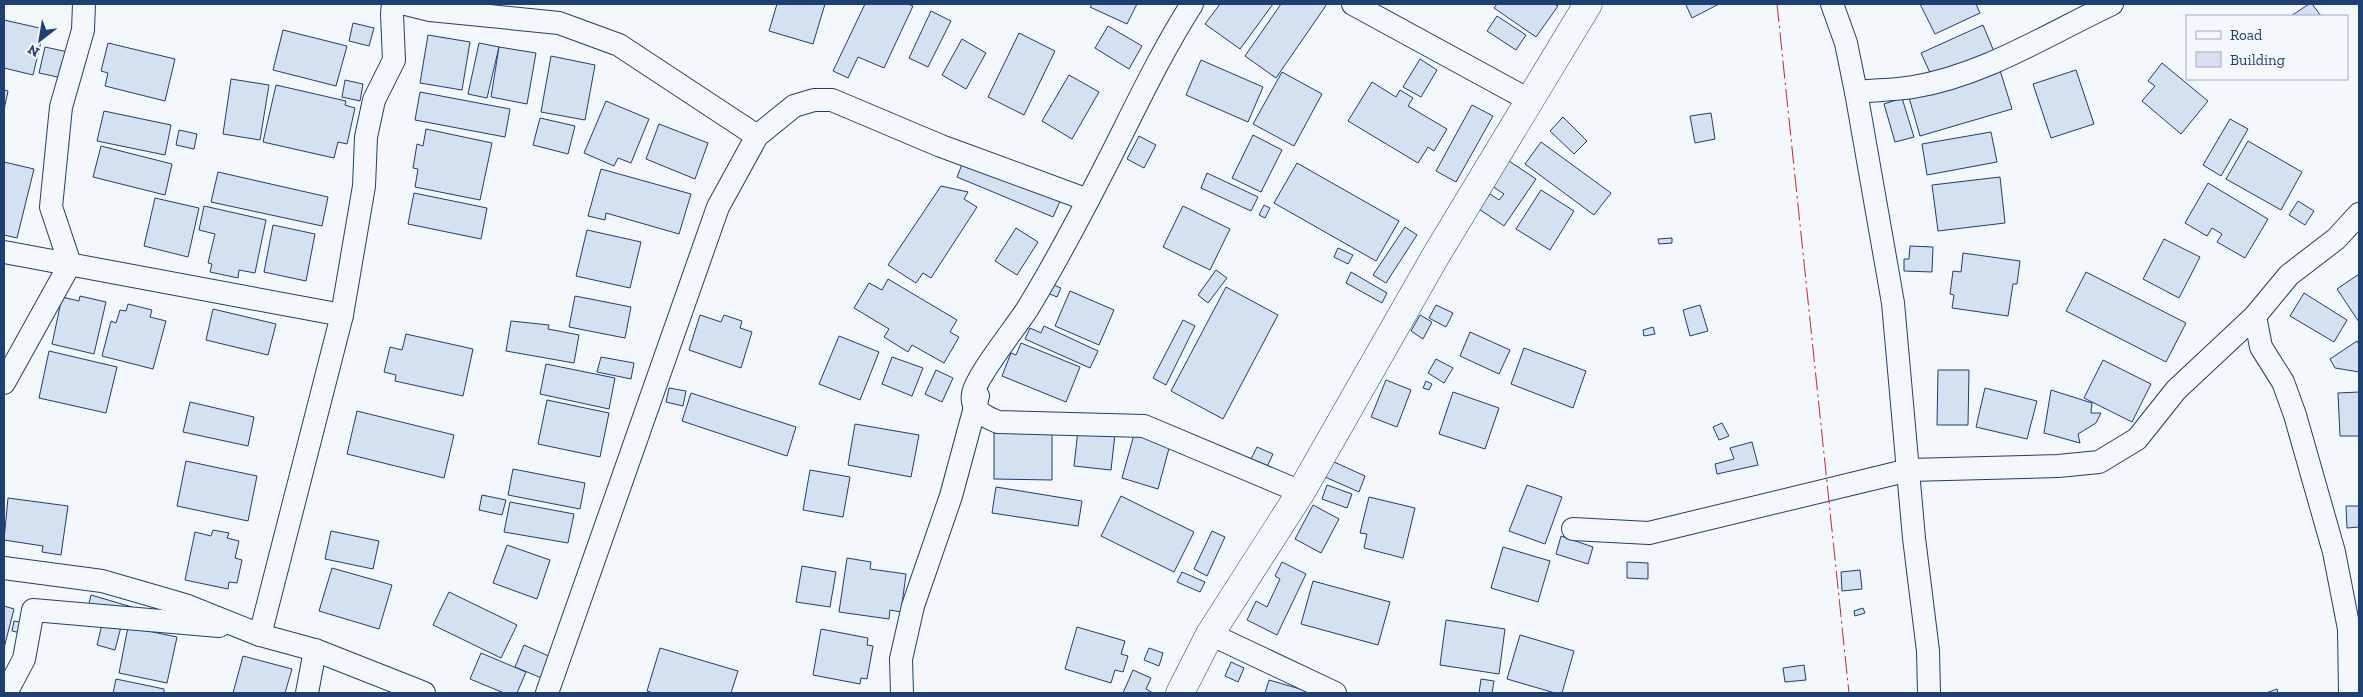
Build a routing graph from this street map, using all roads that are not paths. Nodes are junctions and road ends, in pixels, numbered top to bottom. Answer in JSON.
{"nodes":[{"id":1,"x":84,"y":4,"type":"edge"},
{"id":2,"x":393,"y":4,"type":"edge"},
{"id":3,"x":400,"y":4,"type":"edge"},
{"id":4,"x":406,"y":4,"type":"edge"},
{"id":5,"x":1192,"y":4,"type":"edge"},
{"id":6,"x":1354,"y":4,"type":"edge"},
{"id":7,"x":1588,"y":4,"type":"edge"},
{"id":8,"x":1832,"y":4,"type":"edge"},
{"id":9,"x":2112,"y":4,"type":"edge"},
{"id":10,"x":394,"y":41,"type":"junction"},
{"id":11,"x":1856,"y":92,"type":"junction"},
{"id":12,"x":1530,"y":100,"type":"junction"},
{"id":13,"x":757,"y":136,"type":"junction"},
{"id":14,"x":1088,"y":200,"type":"junction"},
{"id":15,"x":2359,"y":214,"type":"edge"},
{"id":16,"x":4,"y":252,"type":"edge"},
{"id":17,"x":70,"y":264,"type":"junction"},
{"id":18,"x":342,"y":315,"type":"junction"},
{"id":19,"x":2255,"y":316,"type":"junction"},
{"id":20,"x":4,"y":382,"type":"edge"},
{"id":21,"x":980,"y":388,"type":"dead end"},
{"id":22,"x":1909,"y":470,"type":"junction"},
{"id":23,"x":1301,"y":492,"type":"junction"},
{"id":24,"x":1572,"y":529,"type":"dead end"},
{"id":25,"x":4,"y":568,"type":"edge"},
{"id":26,"x":251,"y":632,"type":"junction"},
{"id":27,"x":1210,"y":634,"type":"junction"},
{"id":28,"x":315,"y":650,"type":"junction"},
{"id":29,"x":6,"y":693,"type":"edge"},
{"id":30,"x":307,"y":693,"type":"edge"},
{"id":31,"x":424,"y":693,"type":"edge"},
{"id":32,"x":547,"y":693,"type":"edge"},
{"id":33,"x":902,"y":693,"type":"edge"},
{"id":34,"x":1180,"y":693,"type":"edge"},
{"id":35,"x":1335,"y":693,"type":"edge"},
{"id":36,"x":1929,"y":693,"type":"edge"},
{"id":37,"x":2350,"y":693,"type":"edge"}],
"edges":[{"from":1,"to":17,"type":"street"},
{"from":2,"to":10,"type":"street"},
{"from":3,"to":10,"type":"street"},
{"from":4,"to":13,"type":"street"},
{"from":5,"to":14,"type":"street"},
{"from":6,"to":12,"type":"street"},
{"from":7,"to":12,"type":"street"},
{"from":8,"to":11,"type":"street"},
{"from":9,"to":11,"type":"street"},
{"from":10,"to":18,"type":"street"},
{"from":11,"to":22,"type":"street"},
{"from":12,"to":23,"type":"street"},
{"from":13,"to":14,"type":"street"},
{"from":13,"to":32,"type":"street"},
{"from":14,"to":23,"type":"street"},
{"from":15,"to":19,"type":"street"},
{"from":16,"to":17,"type":"street"},
{"from":17,"to":18,"type":"street"},
{"from":17,"to":20,"type":"street"},
{"from":18,"to":26,"type":"street"},
{"from":19,"to":22,"type":"street"},
{"from":19,"to":37,"type":"street"},
{"from":21,"to":33,"type":"street"},
{"from":22,"to":24,"type":"street"},
{"from":22,"to":36,"type":"street"},
{"from":23,"to":27,"type":"street"},
{"from":25,"to":26,"type":"street"},
{"from":26,"to":28,"type":"street"},
{"from":26,"to":29,"type":"street"},
{"from":27,"to":34,"type":"street"},
{"from":27,"to":35,"type":"street"},
{"from":28,"to":30,"type":"street"},
{"from":28,"to":31,"type":"street"}]}
